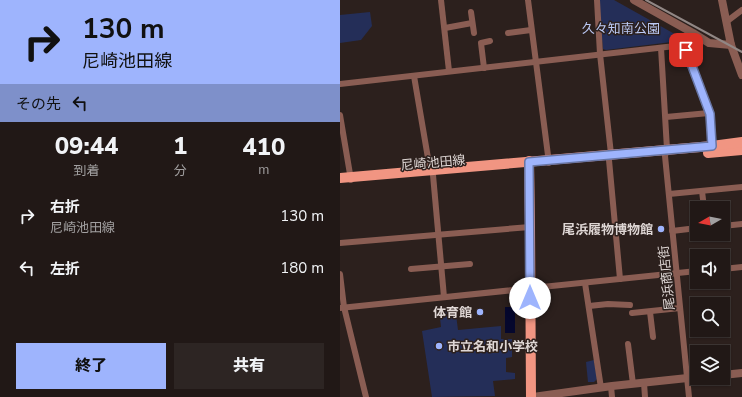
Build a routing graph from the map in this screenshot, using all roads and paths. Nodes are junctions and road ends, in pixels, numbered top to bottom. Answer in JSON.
{"nodes":[{"id":1,"x":441,"y":0,"type":"edge"},
{"id":2,"x":528,"y":0,"type":"edge"},
{"id":3,"x":597,"y":0,"type":"edge"},
{"id":4,"x":634,"y":0,"type":"edge"},
{"id":5,"x":722,"y":0,"type":"edge"},
{"id":6,"x":742,"y":10,"type":"edge"},
{"id":7,"x":471,"y":12,"type":"dead end"},
{"id":8,"x":726,"y":22,"type":"junction"},
{"id":9,"x":472,"y":23,"type":"junction"},
{"id":10,"x":445,"y":28,"type":"junction"},
{"id":11,"x":532,"y":30,"type":"junction"},
{"id":12,"x":474,"y":33,"type":"dead end"},
{"id":13,"x":508,"y":33,"type":"dead end"},
{"id":14,"x":693,"y":33,"type":"junction"},
{"id":15,"x":490,"y":41,"type":"dead end"},
{"id":16,"x":684,"y":45,"type":"junction"},
{"id":17,"x":731,"y":45,"type":"junction"},
{"id":18,"x":660,"y":48,"type":"junction"},
{"id":19,"x":600,"y":54,"type":"junction"},
{"id":20,"x":536,"y":62,"type":"junction"},
{"id":21,"x":484,"y":68,"type":"junction"},
{"id":22,"x":449,"y":71,"type":"junction"},
{"id":23,"x":742,"y":75,"type":"edge"},
{"id":24,"x":414,"y":76,"type":"junction"},
{"id":25,"x":340,"y":84,"type":"edge"},
{"id":26,"x":709,"y":112,"type":"junction"},
{"id":27,"x":340,"y":116,"type":"edge"},
{"id":28,"x":666,"y":117,"type":"junction"},
{"id":29,"x":742,"y":142,"type":"edge"},
{"id":30,"x":712,"y":146,"type":"junction"},
{"id":31,"x":742,"y":150,"type":"edge"},
{"id":32,"x":666,"y":153,"type":"junction"},
{"id":33,"x":610,"y":157,"type":"junction"},
{"id":34,"x":549,"y":162,"type":"junction"},
{"id":35,"x":529,"y":164,"type":"junction"},
{"id":36,"x":432,"y":172,"type":"junction"},
{"id":37,"x":347,"y":179,"type":"edge"},
{"id":38,"x":340,"y":183,"type":"edge"},
{"id":39,"x":742,"y":187,"type":"edge"},
{"id":40,"x":702,"y":191,"type":"junction"},
{"id":41,"x":669,"y":194,"type":"junction"},
{"id":42,"x":703,"y":201,"type":"edge"},
{"id":43,"x":742,"y":224,"type":"edge"},
{"id":44,"x":730,"y":225,"type":"edge"},
{"id":45,"x":530,"y":227,"type":"junction"},
{"id":46,"x":690,"y":229,"type":"edge"},
{"id":47,"x":672,"y":231,"type":"junction"},
{"id":48,"x":439,"y":235,"type":"junction"},
{"id":49,"x":340,"y":243,"type":"edge"},
{"id":50,"x":470,"y":264,"type":"dead end"},
{"id":51,"x":442,"y":267,"type":"junction"},
{"id":52,"x":742,"y":267,"type":"edge"},
{"id":53,"x":730,"y":268,"type":"edge"},
{"id":54,"x":411,"y":269,"type":"dead end"},
{"id":55,"x":690,"y":273,"type":"edge"},
{"id":56,"x":340,"y":274,"type":"edge"},
{"id":57,"x":676,"y":274,"type":"junction"},
{"id":58,"x":620,"y":279,"type":"junction"},
{"id":59,"x":585,"y":283,"type":"junction"},
{"id":60,"x":530,"y":288,"type":"junction"},
{"id":61,"x":444,"y":297,"type":"junction"},
{"id":62,"x":630,"y":304,"type":"dead end"},
{"id":63,"x":589,"y":306,"type":"junction"},
{"id":64,"x":342,"y":308,"type":"edge"},
{"id":65,"x":680,"y":308,"type":"junction"},
{"id":66,"x":650,"y":312,"type":"junction"},
{"id":67,"x":632,"y":313,"type":"dead end"},
{"id":68,"x":653,"y":337,"type":"dead end"},
{"id":69,"x":628,"y":344,"type":"dead end"},
{"id":70,"x":742,"y":373,"type":"edge"},
{"id":71,"x":730,"y":374,"type":"edge"},
{"id":72,"x":687,"y":378,"type":"junction"},
{"id":73,"x":690,"y":378,"type":"edge"},
{"id":74,"x":644,"y":383,"type":"junction"},
{"id":75,"x":634,"y":384,"type":"junction"},
{"id":76,"x":611,"y":386,"type":"junction"},
{"id":77,"x":601,"y":388,"type":"junction"},
{"id":78,"x":581,"y":394,"type":"edge"},
{"id":79,"x":366,"y":397,"type":"edge"},
{"id":80,"x":532,"y":397,"type":"edge"},
{"id":81,"x":612,"y":397,"type":"edge"},
{"id":82,"x":645,"y":397,"type":"edge"},
{"id":83,"x":689,"y":397,"type":"edge"}],
"edges":[{"from":1,"to":10,"type":"street"},
{"from":2,"to":11,"type":"street"},
{"from":3,"to":19,"type":"street"},
{"from":4,"to":14,"type":"street"},
{"from":5,"to":8,"type":"street"},
{"from":6,"to":8,"type":"street"},
{"from":7,"to":9,"type":"street"},
{"from":8,"to":17,"type":"street"},
{"from":9,"to":10,"type":"street"},
{"from":9,"to":12,"type":"street"},
{"from":10,"to":22,"type":"street"},
{"from":11,"to":13,"type":"street"},
{"from":11,"to":20,"type":"street"},
{"from":14,"to":16,"type":"street"},
{"from":14,"to":17,"type":"street"},
{"from":15,"to":21,"type":"street"},
{"from":16,"to":18,"type":"street"},
{"from":16,"to":26,"type":"street"},
{"from":17,"to":23,"type":"street"},
{"from":18,"to":19,"type":"street"},
{"from":18,"to":28,"type":"street","name":"尾浜商店街"},
{"from":19,"to":20,"type":"street"},
{"from":19,"to":33,"type":"street"},
{"from":20,"to":21,"type":"street"},
{"from":20,"to":34,"type":"street"},
{"from":21,"to":22,"type":"street"},
{"from":22,"to":24,"type":"street"},
{"from":24,"to":25,"type":"street"},
{"from":24,"to":36,"type":"street"},
{"from":26,"to":28,"type":"street"},
{"from":26,"to":30,"type":"street"},
{"from":27,"to":37,"type":"street"},
{"from":28,"to":32,"type":"street","name":"尾浜商店街"},
{"from":29,"to":30,"type":"main road","name":"尼崎池田線"},
{"from":30,"to":32,"type":"main road","name":"尼崎池田線"},
{"from":31,"to":32,"type":"main road","name":"尼崎池田線"},
{"from":32,"to":33,"type":"main road","name":"尼崎池田線"},
{"from":32,"to":41,"type":"street","name":"尾浜商店街"},
{"from":33,"to":34,"type":"main road","name":"尼崎池田線"},
{"from":33,"to":58,"type":"street"},
{"from":34,"to":35,"type":"main road","name":"尼崎池田線"},
{"from":35,"to":36,"type":"main road","name":"尼崎池田線"},
{"from":35,"to":45,"type":"main road"},
{"from":36,"to":37,"type":"main road","name":"尼崎池田線"},
{"from":36,"to":48,"type":"street"},
{"from":37,"to":38,"type":"main road","name":"尼崎池田線"},
{"from":39,"to":40,"type":"street"},
{"from":40,"to":41,"type":"street"},
{"from":40,"to":42,"type":"street"},
{"from":41,"to":47,"type":"street","name":"尾浜商店街"},
{"from":43,"to":44,"type":"street"},
{"from":45,"to":48,"type":"street"},
{"from":45,"to":60,"type":"main road"},
{"from":46,"to":47,"type":"street"},
{"from":47,"to":57,"type":"street","name":"尾浜商店街"},
{"from":48,"to":49,"type":"street"},
{"from":48,"to":51,"type":"street"},
{"from":50,"to":51,"type":"street"},
{"from":51,"to":54,"type":"street"},
{"from":51,"to":61,"type":"street"},
{"from":52,"to":53,"type":"street"},
{"from":55,"to":57,"type":"street"},
{"from":56,"to":64,"type":"street"},
{"from":57,"to":58,"type":"street"},
{"from":57,"to":65,"type":"street","name":"尾浜商店街"},
{"from":58,"to":59,"type":"street"},
{"from":59,"to":60,"type":"street"},
{"from":59,"to":63,"type":"street"},
{"from":60,"to":61,"type":"street"},
{"from":60,"to":80,"type":"main road"},
{"from":61,"to":64,"type":"street"},
{"from":62,"to":63,"type":"street"},
{"from":63,"to":77,"type":"street"},
{"from":64,"to":79,"type":"street"},
{"from":65,"to":66,"type":"street"},
{"from":65,"to":72,"type":"street","name":"尾浜商店街"},
{"from":66,"to":67,"type":"street"},
{"from":66,"to":68,"type":"street"},
{"from":69,"to":75,"type":"street"},
{"from":70,"to":71,"type":"street"},
{"from":72,"to":73,"type":"street"},
{"from":72,"to":74,"type":"street"},
{"from":72,"to":83,"type":"street","name":"尾浜商店街"},
{"from":74,"to":75,"type":"street"},
{"from":74,"to":82,"type":"street"},
{"from":75,"to":76,"type":"street"},
{"from":76,"to":77,"type":"street"},
{"from":76,"to":81,"type":"street"},
{"from":77,"to":78,"type":"street"},
{"from":78,"to":80,"type":"street"}]}
